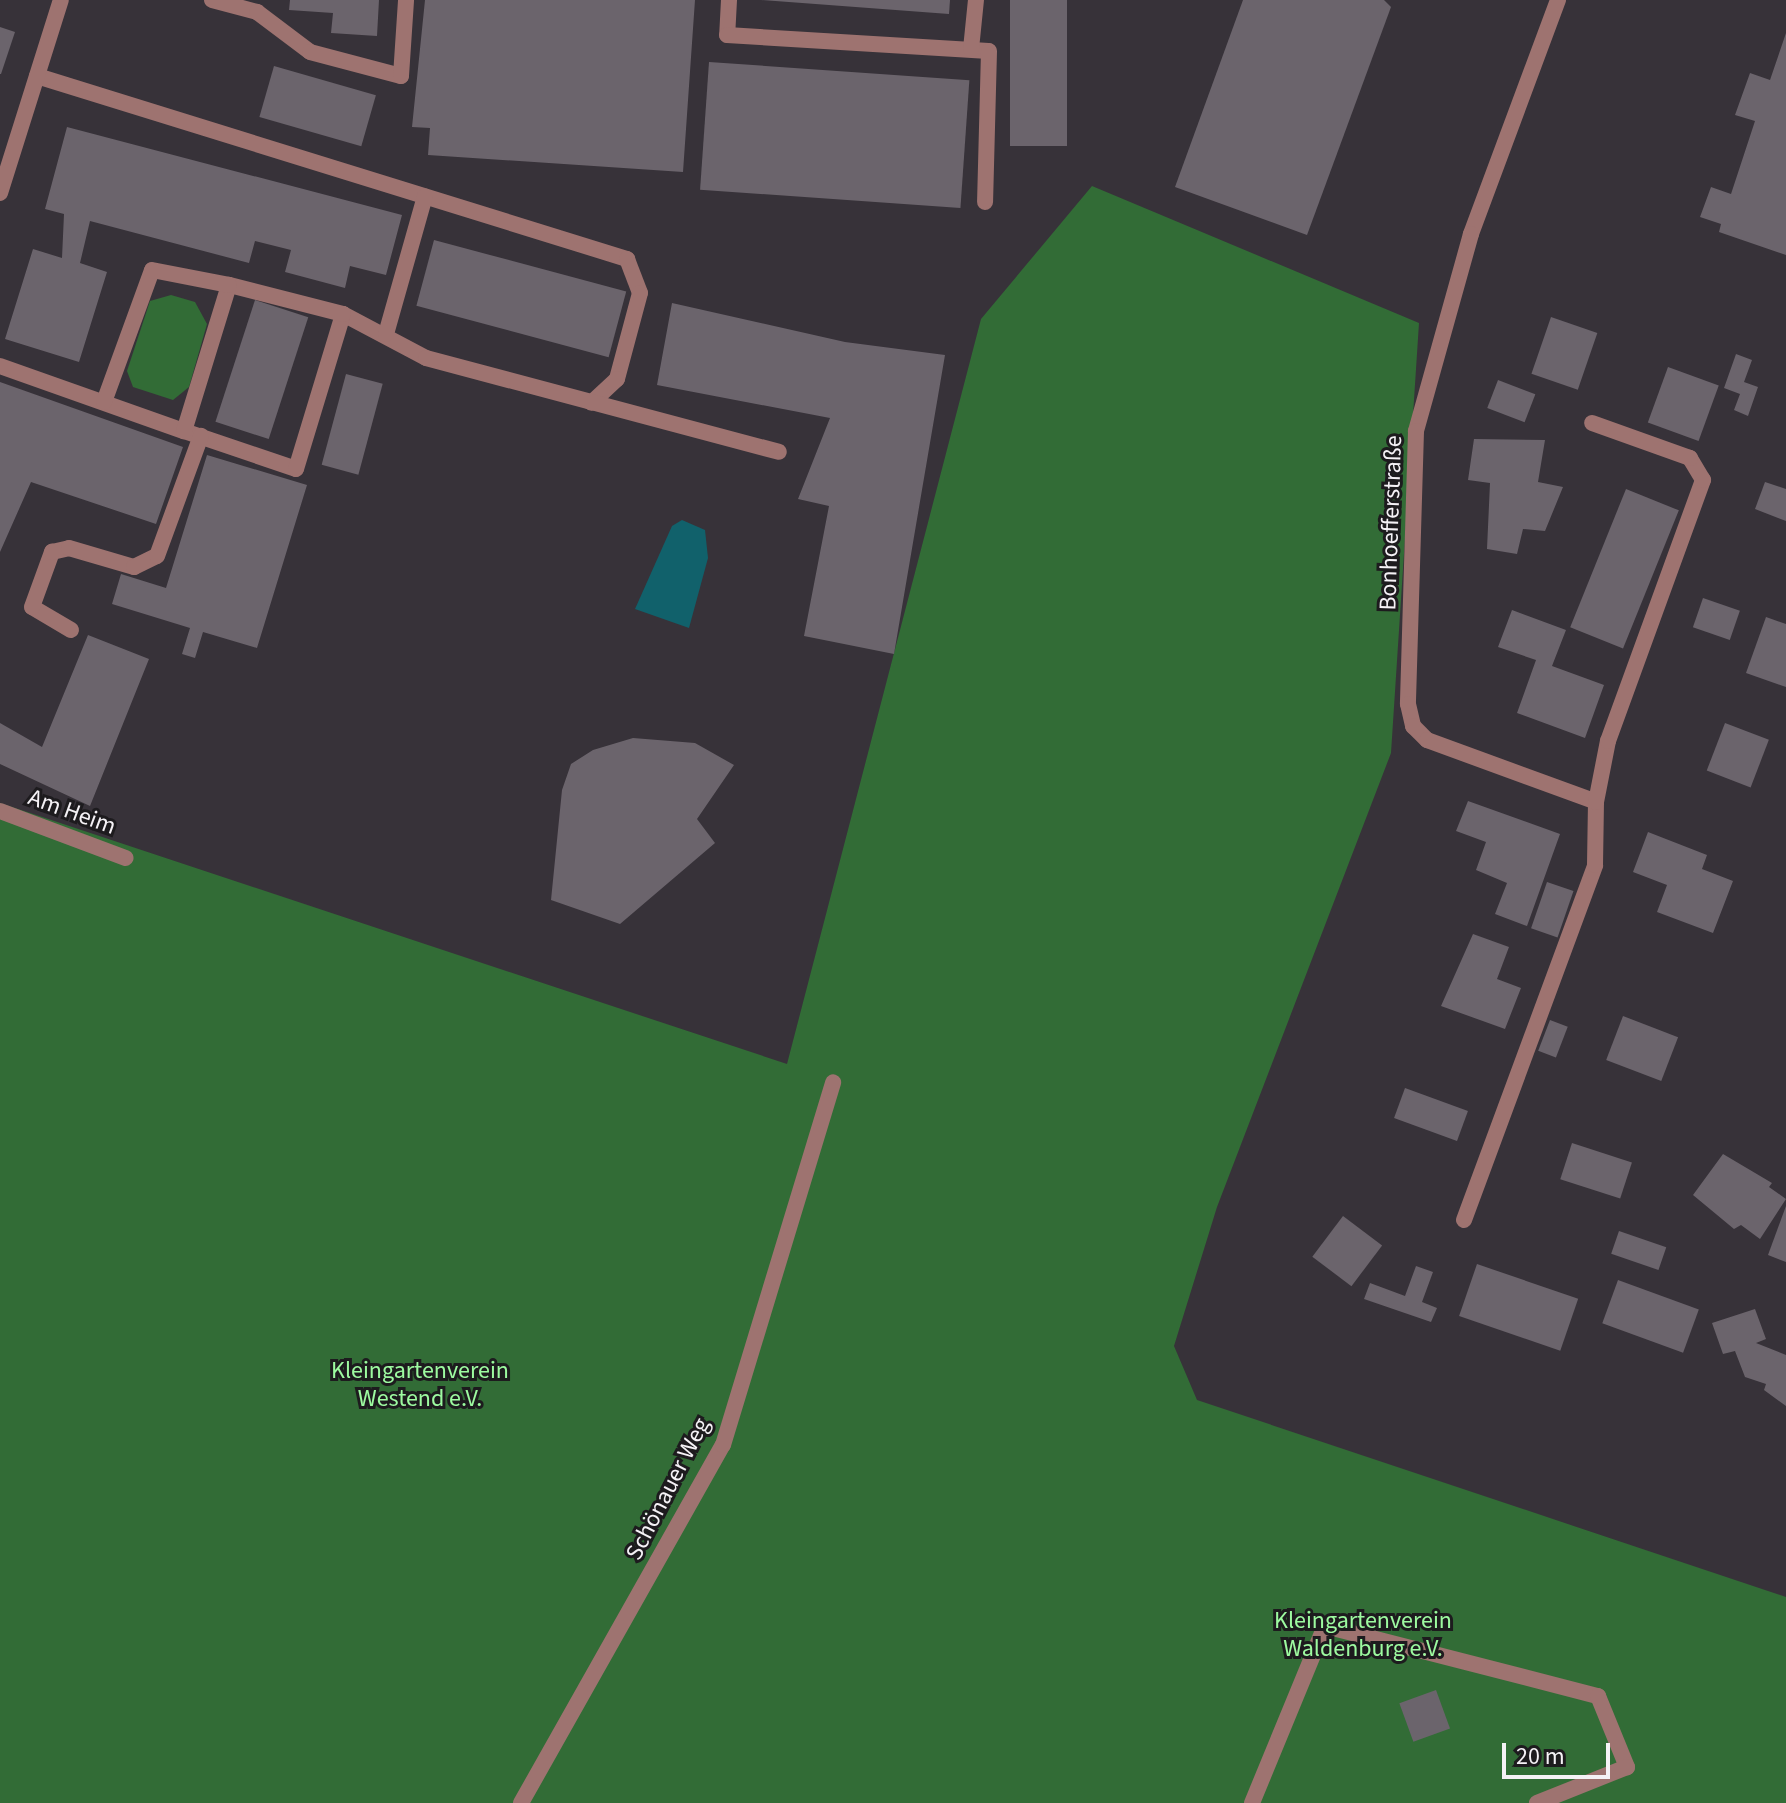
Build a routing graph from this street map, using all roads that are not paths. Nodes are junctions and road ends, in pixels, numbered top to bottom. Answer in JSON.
{"nodes":[{"id":1,"x":61,"y":0,"type":"edge"},
{"id":2,"x":406,"y":0,"type":"edge"},
{"id":3,"x":729,"y":0,"type":"edge"},
{"id":4,"x":976,"y":0,"type":"edge"},
{"id":5,"x":1558,"y":0,"type":"edge"},
{"id":6,"x":220,"y":1,"type":"edge"},
{"id":7,"x":971,"y":49,"type":"junction"},
{"id":8,"x":37,"y":76,"type":"junction"},
{"id":9,"x":0,"y":193,"type":"edge"},
{"id":10,"x":425,"y":196,"type":"junction"},
{"id":11,"x":985,"y":202,"type":"dead end"},
{"id":12,"x":229,"y":285,"type":"junction"},
{"id":13,"x":343,"y":314,"type":"junction"},
{"id":14,"x":386,"y":334,"type":"junction"},
{"id":15,"x":0,"y":366,"type":"edge"},
{"id":16,"x":104,"y":402,"type":"junction"},
{"id":17,"x":591,"y":403,"type":"junction"},
{"id":18,"x":1592,"y":423,"type":"dead end"},
{"id":19,"x":192,"y":433,"type":"junction"},
{"id":20,"x":779,"y":452,"type":"dead end"},
{"id":21,"x":71,"y":630,"type":"dead end"},
{"id":22,"x":1596,"y":802,"type":"junction"},
{"id":23,"x":0,"y":811,"type":"edge"},
{"id":24,"x":126,"y":858,"type":"dead end"},
{"id":25,"x":833,"y":1082,"type":"dead end"},
{"id":26,"x":1464,"y":1220,"type":"dead end"},
{"id":27,"x":521,"y":1803,"type":"edge"},
{"id":28,"x":1252,"y":1803,"type":"edge"},
{"id":29,"x":1537,"y":1803,"type":"edge"}],
"edges":[{"from":1,"to":8,"type":"street"},
{"from":2,"to":6,"type":"street"},
{"from":3,"to":7,"type":"street"},
{"from":4,"to":7,"type":"street"},
{"from":5,"to":22,"type":"street","name":"Bonhoefferstraße"},
{"from":7,"to":11,"type":"street"},
{"from":8,"to":9,"type":"street"},
{"from":8,"to":10,"type":"street"},
{"from":10,"to":14,"type":"street"},
{"from":10,"to":17,"type":"street"},
{"from":12,"to":13,"type":"street"},
{"from":12,"to":16,"type":"street"},
{"from":12,"to":19,"type":"street"},
{"from":13,"to":14,"type":"street"},
{"from":13,"to":19,"type":"street"},
{"from":14,"to":17,"type":"street"},
{"from":15,"to":16,"type":"street"},
{"from":16,"to":19,"type":"street"},
{"from":17,"to":20,"type":"street"},
{"from":18,"to":22,"type":"street"},
{"from":19,"to":21,"type":"street"},
{"from":22,"to":26,"type":"street"},
{"from":23,"to":24,"type":"street","name":"Am Heim"},
{"from":25,"to":27,"type":"street","name":"Schönauer Weg"},
{"from":28,"to":29,"type":"street"}]}
